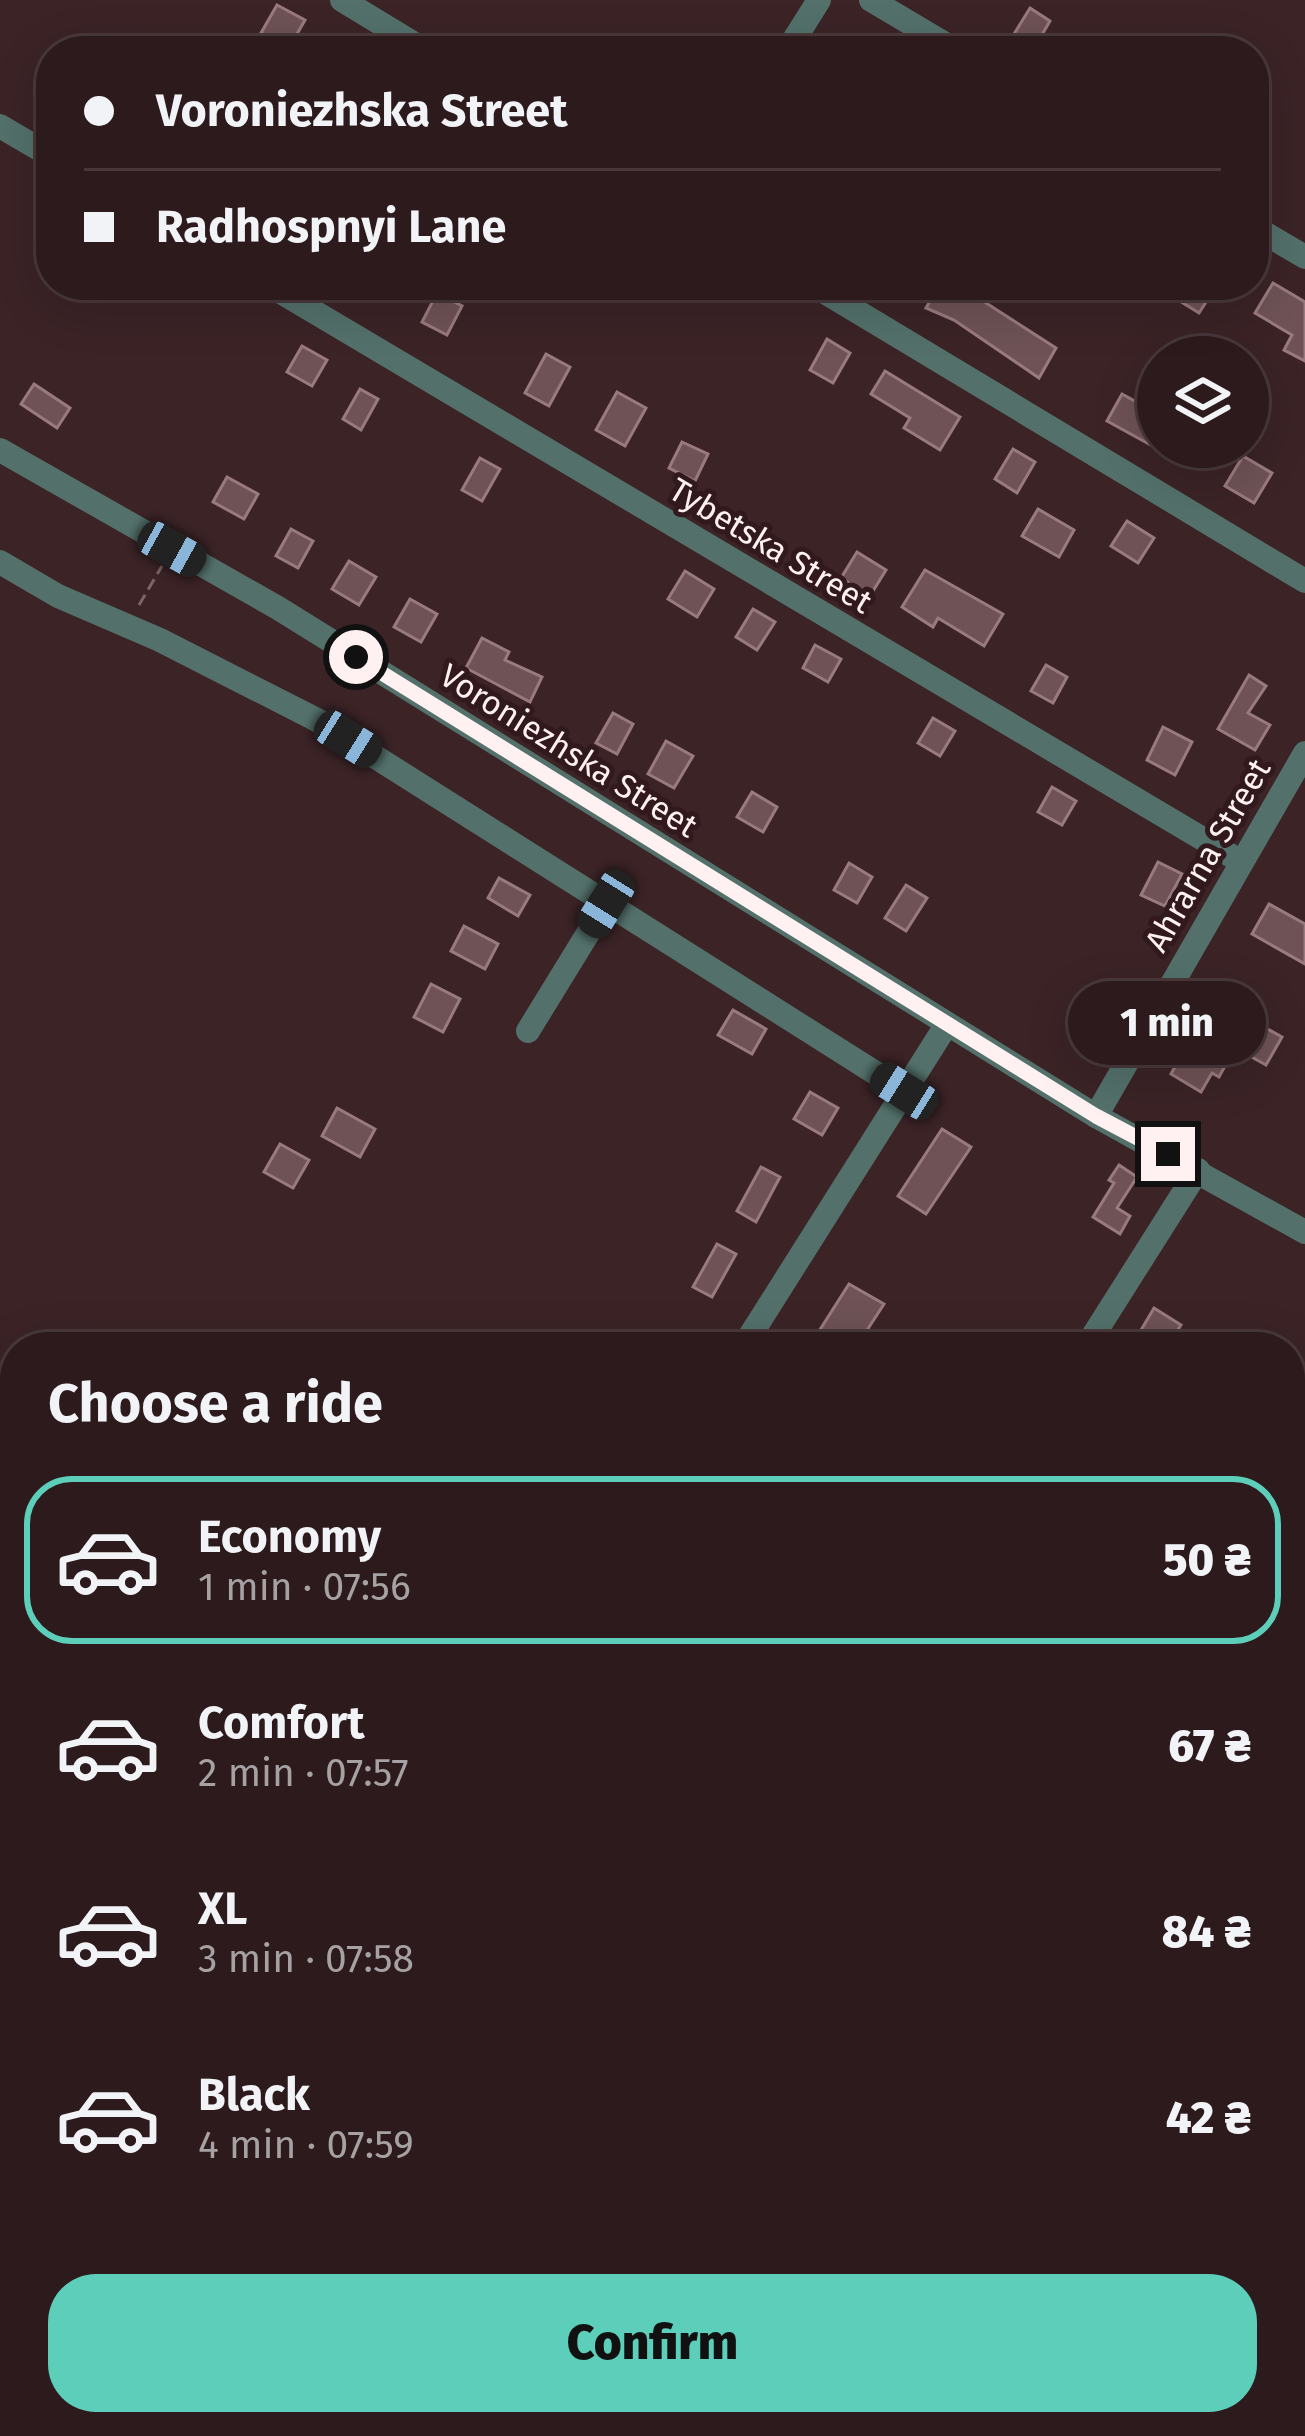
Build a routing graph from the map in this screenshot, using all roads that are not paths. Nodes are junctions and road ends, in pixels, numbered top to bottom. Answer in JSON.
{"nodes":[{"id":1,"x":343,"y":0,"type":"edge"},
{"id":2,"x":820,"y":0,"type":"edge"},
{"id":3,"x":871,"y":0,"type":"edge"},
{"id":4,"x":402,"y":36,"type":"edge"},
{"id":5,"x":797,"y":36,"type":"edge"},
{"id":6,"x":932,"y":36,"type":"edge"},
{"id":7,"x":0,"y":126,"type":"edge"},
{"id":8,"x":36,"y":147,"type":"edge"},
{"id":9,"x":1269,"y":236,"type":"edge"},
{"id":10,"x":1305,"y":257,"type":"edge"},
{"id":11,"x":294,"y":300,"type":"edge"},
{"id":12,"x":837,"y":300,"type":"edge"},
{"id":13,"x":0,"y":450,"type":"edge"},
{"id":14,"x":0,"y":562,"type":"edge"},
{"id":15,"x":1305,"y":581,"type":"edge"},
{"id":16,"x":1305,"y":753,"type":"edge"},
{"id":17,"x":1240,"y":861,"type":"junction"},
{"id":18,"x":606,"y":904,"type":"junction"},
{"id":19,"x":947,"y":1024,"type":"junction"},
{"id":20,"x":528,"y":1031,"type":"dead end"},
{"id":21,"x":904,"y":1091,"type":"junction"},
{"id":22,"x":1096,"y":1116,"type":"junction"},
{"id":23,"x":1198,"y":1170,"type":"junction"},
{"id":24,"x":1305,"y":1232,"type":"edge"},
{"id":25,"x":752,"y":1332,"type":"edge"},
{"id":26,"x":1095,"y":1332,"type":"edge"}],
"edges":[{"from":1,"to":4,"type":"street"},
{"from":2,"to":5,"type":"street"},
{"from":3,"to":6,"type":"street"},
{"from":7,"to":8,"type":"street"},
{"from":9,"to":10,"type":"street"},
{"from":11,"to":17,"type":"street","name":"Tybetska Street"},
{"from":12,"to":15,"type":"street"},
{"from":13,"to":19,"type":"street","name":"Voroniezhska Street"},
{"from":14,"to":18,"type":"street"},
{"from":16,"to":17,"type":"street","name":"Ahrarna Street"},
{"from":17,"to":22,"type":"street","name":"Ahrarna Street"},
{"from":18,"to":20,"type":"street"},
{"from":18,"to":21,"type":"street"},
{"from":19,"to":21,"type":"street"},
{"from":19,"to":22,"type":"street","name":"Voroniezhska Street"},
{"from":21,"to":25,"type":"street"},
{"from":22,"to":23,"type":"street","name":"Voroniezhska Street"},
{"from":23,"to":24,"type":"street","name":"Voroniezhska Street"},
{"from":23,"to":26,"type":"street"}]}
